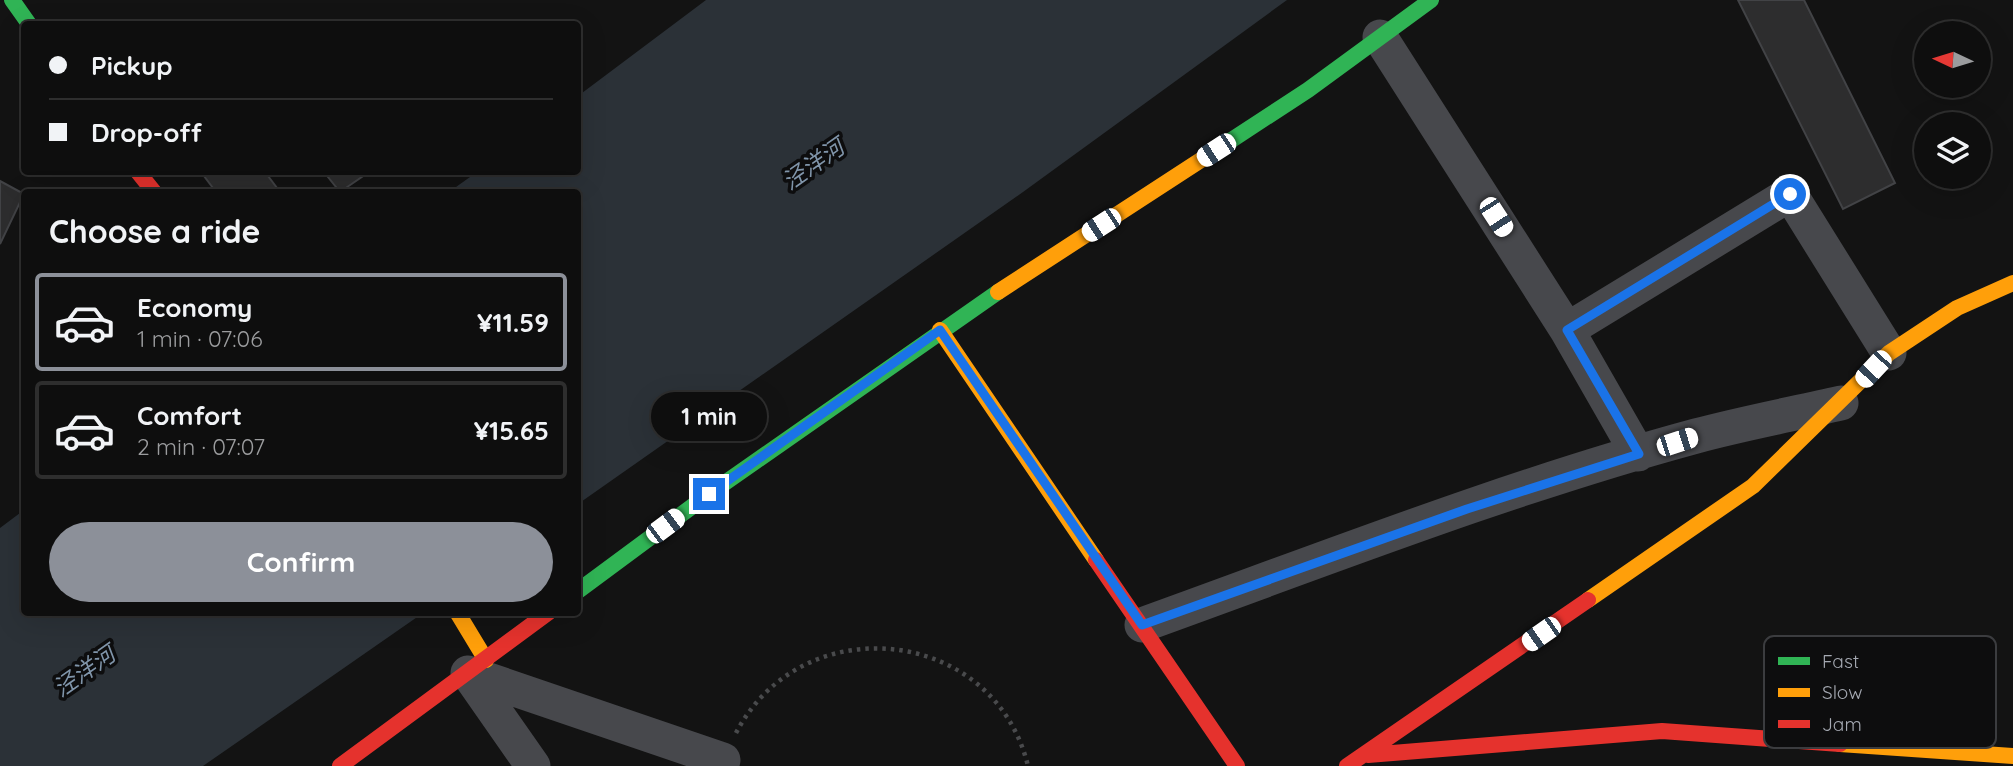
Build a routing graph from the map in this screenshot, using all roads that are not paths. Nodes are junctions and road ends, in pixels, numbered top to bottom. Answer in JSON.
{"nodes":[{"id":1,"x":12,"y":0,"type":"edge"},
{"id":2,"x":1431,"y":0,"type":"edge"},
{"id":3,"x":27,"y":21,"type":"edge"},
{"id":4,"x":1380,"y":37,"type":"junction"},
{"id":5,"x":140,"y":175,"type":"edge"},
{"id":6,"x":152,"y":189,"type":"edge"},
{"id":7,"x":2013,"y":283,"type":"edge"},
{"id":8,"x":940,"y":330,"type":"junction"},
{"id":9,"x":1567,"y":330,"type":"junction"},
{"id":10,"x":1889,"y":352,"type":"junction"},
{"id":11,"x":1841,"y":403,"type":"junction"},
{"id":12,"x":1639,"y":454,"type":"junction"},
{"id":13,"x":581,"y":589,"type":"edge"},
{"id":14,"x":458,"y":616,"type":"edge"},
{"id":15,"x":544,"y":616,"type":"edge"},
{"id":16,"x":1142,"y":625,"type":"junction"},
{"id":17,"x":477,"y":666,"type":"junction"},
{"id":18,"x":1764,"y":738,"type":"edge"},
{"id":19,"x":1901,"y":748,"type":"edge"},
{"id":20,"x":1366,"y":755,"type":"junction"},
{"id":21,"x":2013,"y":756,"type":"edge"},
{"id":22,"x":723,"y":760,"type":"road end"},
{"id":23,"x":340,"y":766,"type":"edge"},
{"id":24,"x":533,"y":766,"type":"edge"},
{"id":25,"x":1237,"y":766,"type":"edge"},
{"id":26,"x":1346,"y":766,"type":"edge"}],
"edges":[{"from":1,"to":3,"type":"street"},
{"from":2,"to":4,"type":"street"},
{"from":4,"to":8,"type":"street"},
{"from":4,"to":9,"type":"street"},
{"from":5,"to":6,"type":"street"},
{"from":7,"to":10,"type":"street"},
{"from":8,"to":13,"type":"street"},
{"from":8,"to":16,"type":"street"},
{"from":9,"to":10,"type":"street"},
{"from":9,"to":12,"type":"street"},
{"from":10,"to":11,"type":"street"},
{"from":11,"to":12,"type":"street"},
{"from":11,"to":20,"type":"street"},
{"from":12,"to":16,"type":"street"},
{"from":14,"to":17,"type":"street"},
{"from":15,"to":17,"type":"street"},
{"from":16,"to":25,"type":"street"},
{"from":17,"to":22,"type":"street"},
{"from":17,"to":23,"type":"street"},
{"from":17,"to":24,"type":"street"},
{"from":18,"to":20,"type":"street"},
{"from":19,"to":21,"type":"street"},
{"from":20,"to":26,"type":"street"}]}
